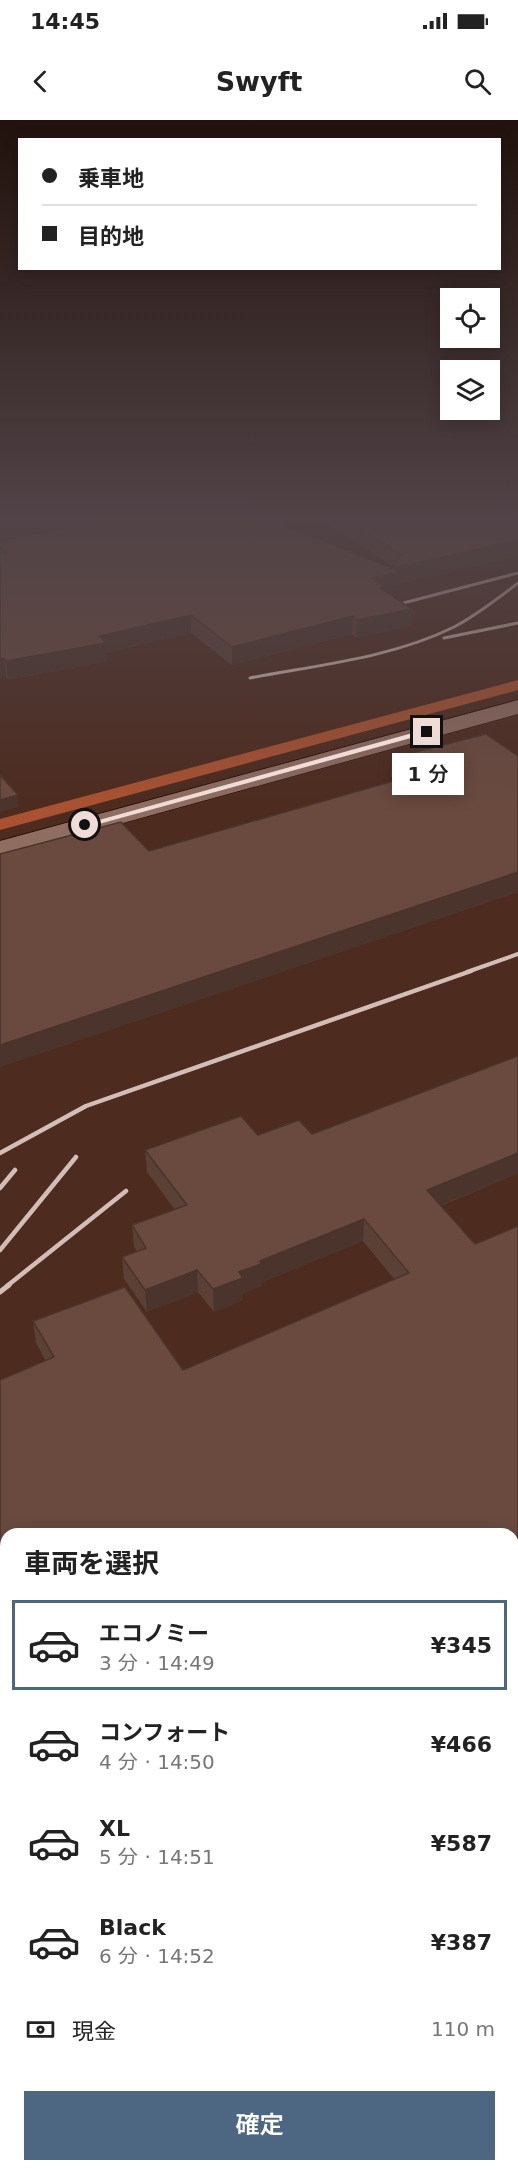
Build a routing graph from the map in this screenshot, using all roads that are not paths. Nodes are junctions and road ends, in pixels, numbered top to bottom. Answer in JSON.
{"nodes":[{"id":1,"x":518,"y":707,"type":"edge"},
{"id":2,"x":0,"y":849,"type":"edge"}],
"edges":[{"from":1,"to":2,"type":"lane"}]}
